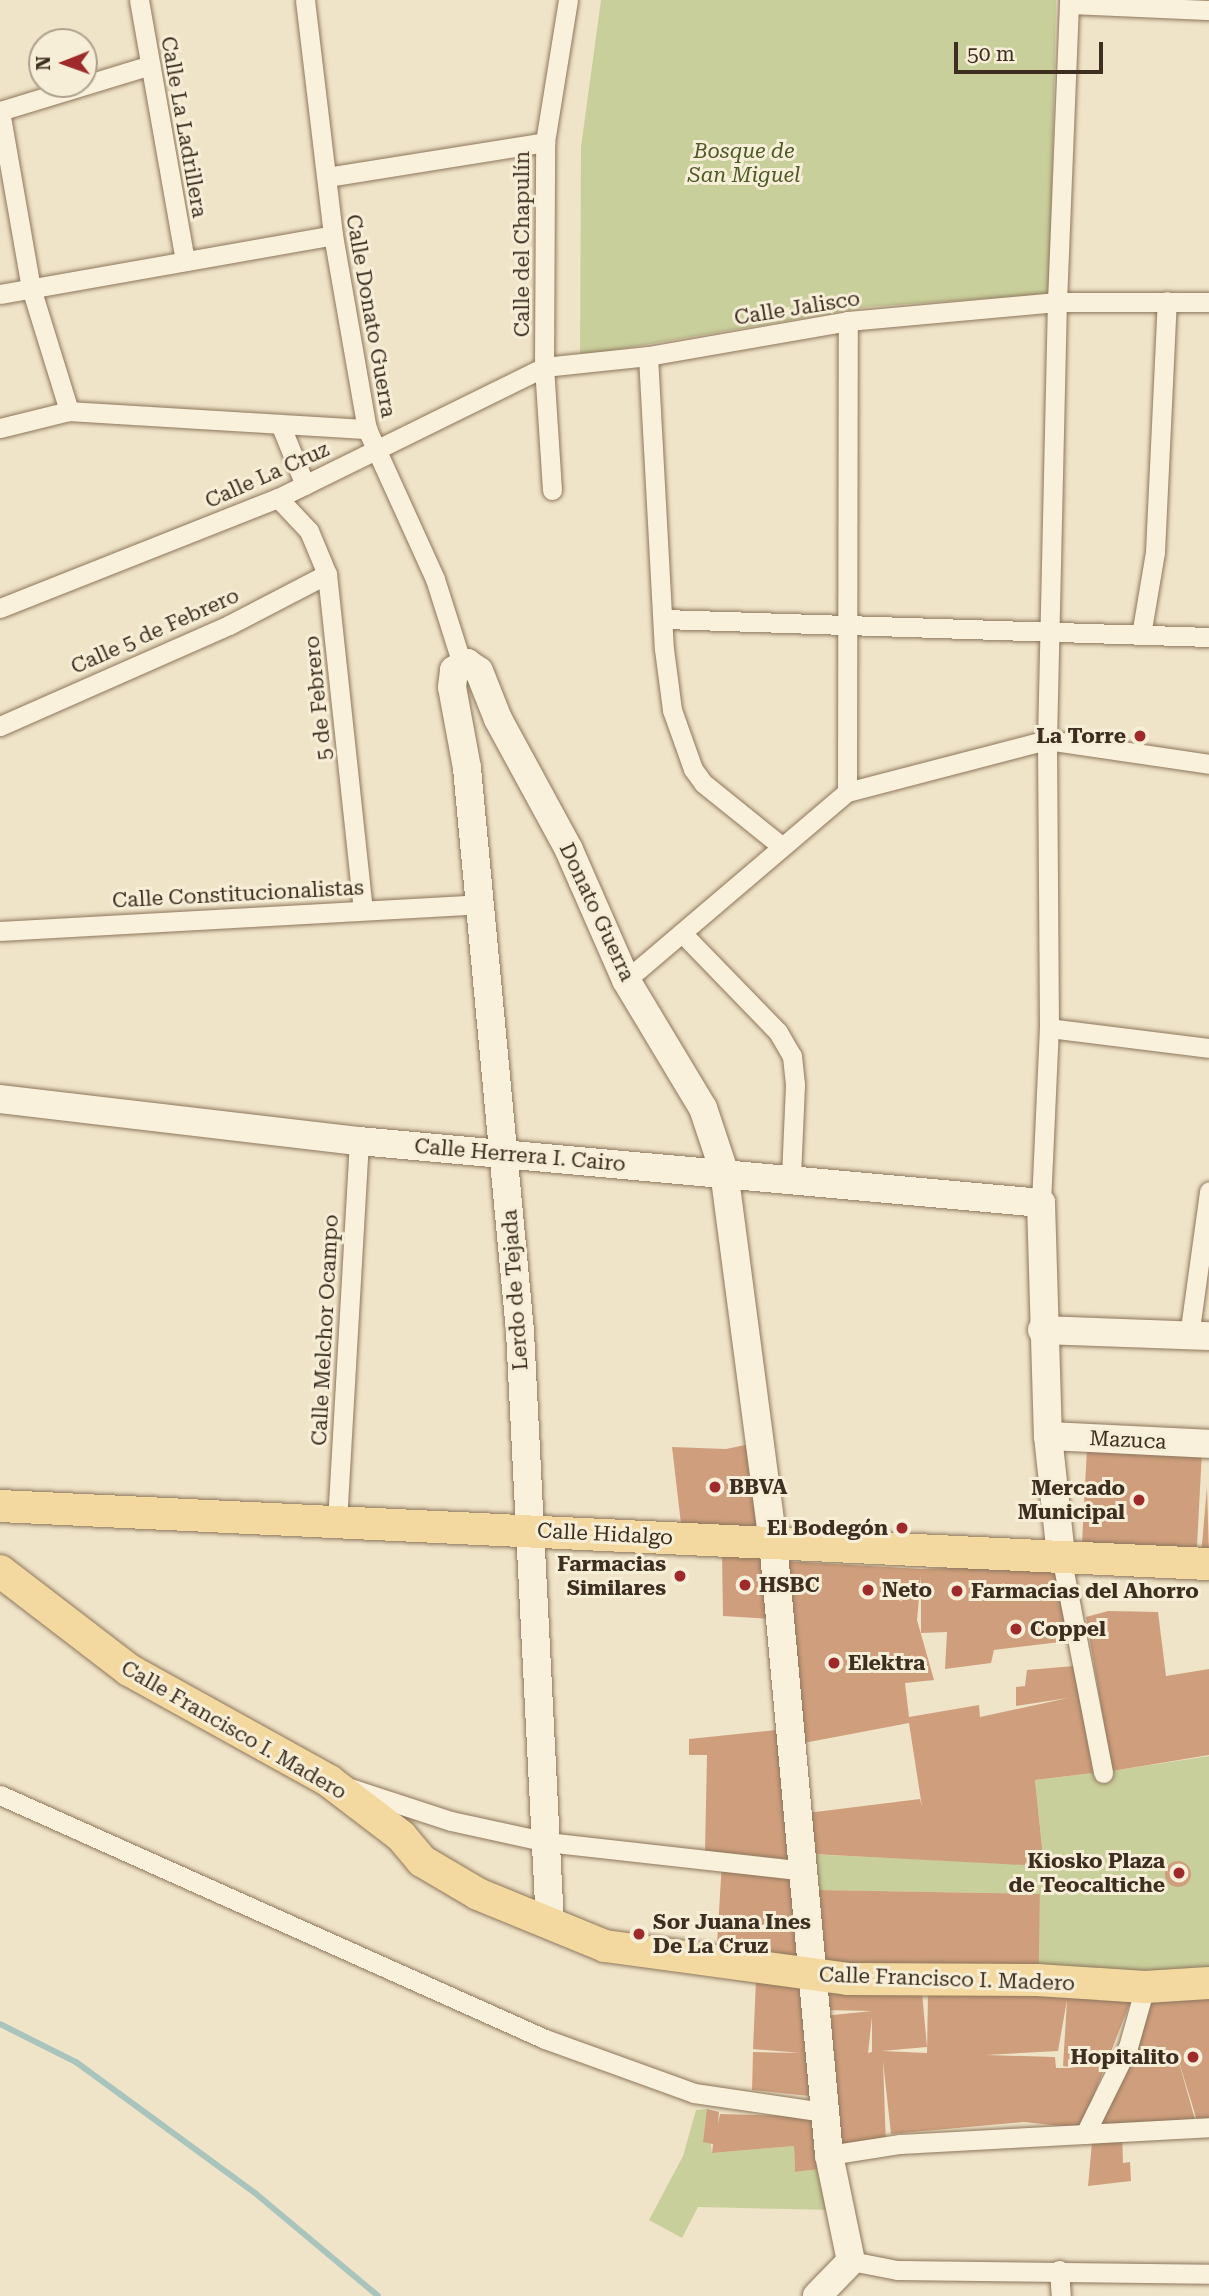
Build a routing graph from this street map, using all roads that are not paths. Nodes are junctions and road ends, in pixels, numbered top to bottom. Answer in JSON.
{"nodes":[{"id":1,"x":139,"y":0,"type":"edge"},
{"id":2,"x":305,"y":0,"type":"edge"},
{"id":3,"x":568,"y":0,"type":"edge"},
{"id":4,"x":1069,"y":2,"type":"edge"},
{"id":5,"x":1209,"y":10,"type":"edge"},
{"id":6,"x":150,"y":65,"type":"junction"},
{"id":7,"x":0,"y":111,"type":"edge"},
{"id":8,"x":545,"y":142,"type":"junction"},
{"id":9,"x":327,"y":177,"type":"junction"},
{"id":10,"x":333,"y":235,"type":"junction"},
{"id":11,"x":185,"y":261,"type":"junction"},
{"id":12,"x":31,"y":288,"type":"junction"},
{"id":13,"x":0,"y":294,"type":"edge"},
{"id":14,"x":1167,"y":301,"type":"junction"},
{"id":15,"x":1057,"y":302,"type":"junction"},
{"id":16,"x":1209,"y":302,"type":"edge"},
{"id":17,"x":848,"y":321,"type":"junction"},
{"id":18,"x":648,"y":356,"type":"junction"},
{"id":19,"x":544,"y":367,"type":"junction"},
{"id":20,"x":69,"y":411,"type":"junction"},
{"id":21,"x":280,"y":424,"type":"junction"},
{"id":22,"x":0,"y":428,"type":"edge"},
{"id":23,"x":366,"y":429,"type":"junction"},
{"id":24,"x":376,"y":451,"type":"junction"},
{"id":25,"x":305,"y":485,"type":"junction"},
{"id":26,"x":552,"y":490,"type":"dead end"},
{"id":27,"x":278,"y":498,"type":"junction"},
{"id":28,"x":327,"y":574,"type":"junction"},
{"id":29,"x":0,"y":608,"type":"edge"},
{"id":30,"x":664,"y":619,"type":"junction"},
{"id":31,"x":850,"y":625,"type":"junction"},
{"id":32,"x":1050,"y":630,"type":"junction"},
{"id":33,"x":1141,"y":635,"type":"junction"},
{"id":34,"x":1209,"y":637,"type":"edge"},
{"id":35,"x":462,"y":664,"type":"junction"},
{"id":36,"x":0,"y":726,"type":"edge"},
{"id":37,"x":1047,"y":740,"type":"junction"},
{"id":38,"x":1209,"y":764,"type":"edge"},
{"id":39,"x":847,"y":792,"type":"junction"},
{"id":40,"x":780,"y":845,"type":"junction"},
{"id":41,"x":479,"y":904,"type":"junction"},
{"id":42,"x":363,"y":910,"type":"junction"},
{"id":43,"x":0,"y":931,"type":"edge"},
{"id":44,"x":683,"y":934,"type":"junction"},
{"id":45,"x":626,"y":980,"type":"junction"},
{"id":46,"x":1049,"y":1028,"type":"junction"},
{"id":47,"x":1209,"y":1048,"type":"edge"},
{"id":48,"x":0,"y":1100,"type":"edge"},
{"id":49,"x":359,"y":1141,"type":"junction"},
{"id":50,"x":504,"y":1155,"type":"junction"},
{"id":51,"x":724,"y":1171,"type":"junction"},
{"id":52,"x":791,"y":1177,"type":"junction"},
{"id":53,"x":1209,"y":1191,"type":"edge"},
{"id":54,"x":1041,"y":1203,"type":"junction"},
{"id":55,"x":1042,"y":1330,"type":"junction"},
{"id":56,"x":1199,"y":1336,"type":"edge"},
{"id":57,"x":1048,"y":1436,"type":"junction"},
{"id":58,"x":1209,"y":1444,"type":"edge"},
{"id":59,"x":0,"y":1506,"type":"edge"},
{"id":60,"x":337,"y":1522,"type":"junction"},
{"id":61,"x":528,"y":1531,"type":"junction"},
{"id":62,"x":773,"y":1542,"type":"junction"},
{"id":63,"x":1061,"y":1556,"type":"junction"},
{"id":64,"x":1209,"y":1564,"type":"edge"},
{"id":65,"x":0,"y":1571,"type":"edge"},
{"id":66,"x":1103,"y":1773,"type":"dead end"},
{"id":67,"x":329,"y":1781,"type":"junction"},
{"id":68,"x":0,"y":1795,"type":"edge"},
{"id":69,"x":547,"y":1842,"type":"junction"},
{"id":70,"x":806,"y":1871,"type":"junction"},
{"id":71,"x":550,"y":1924,"type":"junction"},
{"id":72,"x":812,"y":1974,"type":"junction"},
{"id":73,"x":1209,"y":1983,"type":"edge"},
{"id":74,"x":1145,"y":1987,"type":"junction"},
{"id":75,"x":825,"y":2112,"type":"junction"},
{"id":76,"x":1209,"y":2127,"type":"edge"},
{"id":77,"x":1085,"y":2134,"type":"junction"},
{"id":78,"x":829,"y":2155,"type":"junction"},
{"id":79,"x":851,"y":2261,"type":"junction"},
{"id":80,"x":1059,"y":2270,"type":"junction"},
{"id":81,"x":1209,"y":2274,"type":"edge"},
{"id":82,"x":817,"y":2296,"type":"edge"},
{"id":83,"x":1061,"y":2296,"type":"edge"}],
"edges":[{"from":1,"to":6,"type":"street","name":"Calle La Ladrillera"},
{"from":2,"to":9,"type":"street","name":"Calle Donato Guerra"},
{"from":3,"to":8,"type":"street","name":"Calle del Chapulín"},
{"from":4,"to":5,"type":"street"},
{"from":4,"to":15,"type":"street"},
{"from":6,"to":7,"type":"street"},
{"from":6,"to":11,"type":"street","name":"Calle La Ladrillera"},
{"from":7,"to":12,"type":"street"},
{"from":8,"to":9,"type":"street"},
{"from":8,"to":19,"type":"street","name":"Calle del Chapulín"},
{"from":9,"to":10,"type":"street","name":"Calle Donato Guerra"},
{"from":10,"to":11,"type":"street"},
{"from":10,"to":23,"type":"street","name":"Calle Donato Guerra"},
{"from":11,"to":12,"type":"street"},
{"from":12,"to":13,"type":"street"},
{"from":12,"to":20,"type":"street"},
{"from":14,"to":15,"type":"street"},
{"from":14,"to":16,"type":"street"},
{"from":14,"to":33,"type":"street"},
{"from":15,"to":17,"type":"street","name":"Calle Jalisco"},
{"from":15,"to":32,"type":"street"},
{"from":17,"to":18,"type":"street","name":"Calle Jalisco"},
{"from":17,"to":31,"type":"street"},
{"from":18,"to":19,"type":"street","name":"Calle Jalisco"},
{"from":18,"to":30,"type":"street"},
{"from":19,"to":24,"type":"street","name":"Calle La Cruz"},
{"from":19,"to":26,"type":"street","name":"Calle del Chapulín"},
{"from":20,"to":21,"type":"street","name":"Calle La Cruz"},
{"from":20,"to":22,"type":"street","name":"Calle La Cruz"},
{"from":21,"to":23,"type":"street","name":"Calle La Cruz"},
{"from":21,"to":25,"type":"street"},
{"from":23,"to":24,"type":"street","name":"Calle Donato Guerra"},
{"from":24,"to":25,"type":"street","name":"Calle La Cruz"},
{"from":24,"to":35,"type":"street","name":"Calle Donato Guerra"},
{"from":25,"to":27,"type":"street","name":"Calle La Cruz"},
{"from":27,"to":28,"type":"street","name":"5 de Febrero"},
{"from":27,"to":29,"type":"street","name":"Calle La Cruz"},
{"from":28,"to":36,"type":"street","name":"Calle 5 de Febrero"},
{"from":28,"to":42,"type":"street","name":"5 de Febrero"},
{"from":30,"to":31,"type":"street"},
{"from":30,"to":40,"type":"street"},
{"from":31,"to":32,"type":"street"},
{"from":31,"to":39,"type":"street"},
{"from":32,"to":33,"type":"street"},
{"from":32,"to":37,"type":"street"},
{"from":33,"to":34,"type":"street"},
{"from":35,"to":41,"type":"street","name":"Lerdo de Tejada"},
{"from":35,"to":45,"type":"street","name":"Donato Guerra"},
{"from":37,"to":38,"type":"street"},
{"from":37,"to":39,"type":"street"},
{"from":37,"to":46,"type":"street"},
{"from":39,"to":40,"type":"street"},
{"from":40,"to":44,"type":"street"},
{"from":41,"to":42,"type":"street","name":"Calle Constitucionalistas"},
{"from":41,"to":50,"type":"street","name":"Lerdo de Tejada"},
{"from":42,"to":43,"type":"street","name":"Calle Constitucionalistas"},
{"from":44,"to":45,"type":"street"},
{"from":44,"to":52,"type":"street"},
{"from":45,"to":51,"type":"street","name":"Donato Guerra"},
{"from":46,"to":47,"type":"street"},
{"from":46,"to":54,"type":"street"},
{"from":48,"to":49,"type":"street","name":"Calle Herrera I. Cairo"},
{"from":49,"to":50,"type":"street","name":"Calle Herrera I. Cairo"},
{"from":49,"to":60,"type":"street","name":"Calle Melchor Ocampo"},
{"from":50,"to":51,"type":"street","name":"Calle Herrera I. Cairo"},
{"from":50,"to":61,"type":"street","name":"Lerdo de Tejada"},
{"from":51,"to":52,"type":"street","name":"Calle Herrera I. Cairo"},
{"from":51,"to":62,"type":"street","name":"Donato Guerra"},
{"from":52,"to":54,"type":"street","name":"Calle Herrera I. Cairo"},
{"from":53,"to":56,"type":"street"},
{"from":54,"to":55,"type":"street"},
{"from":55,"to":56,"type":"street"},
{"from":55,"to":57,"type":"street"},
{"from":57,"to":58,"type":"street","name":"Mazuca"},
{"from":57,"to":63,"type":"street"},
{"from":59,"to":60,"type":"main road","name":"Calle Hidalgo"},
{"from":60,"to":61,"type":"main road","name":"Calle Hidalgo"},
{"from":61,"to":62,"type":"main road","name":"Calle Hidalgo"},
{"from":61,"to":69,"type":"street","name":"Lerdo de Tejada"},
{"from":62,"to":63,"type":"main road","name":"Calle Hidalgo"},
{"from":62,"to":70,"type":"street","name":"Donato Guerra"},
{"from":63,"to":64,"type":"main road","name":"Calle Hidalgo"},
{"from":63,"to":66,"type":"street"},
{"from":65,"to":67,"type":"main road","name":"Calle Francisco I. Madero"},
{"from":67,"to":69,"type":"street"},
{"from":67,"to":71,"type":"main road","name":"Calle Francisco I. Madero"},
{"from":68,"to":75,"type":"street"},
{"from":69,"to":70,"type":"street"},
{"from":69,"to":71,"type":"street","name":"Lerdo de Tejada"},
{"from":70,"to":72,"type":"street","name":"Donato Guerra"},
{"from":71,"to":72,"type":"main road","name":"Calle Francisco I. Madero"},
{"from":72,"to":74,"type":"main road","name":"Calle Francisco I. Madero"},
{"from":72,"to":75,"type":"street","name":"Donato Guerra"},
{"from":73,"to":74,"type":"main road","name":"Calle Francisco I. Madero"},
{"from":74,"to":77,"type":"street"},
{"from":75,"to":78,"type":"street","name":"Donato Guerra"},
{"from":76,"to":77,"type":"street"},
{"from":77,"to":78,"type":"street"},
{"from":78,"to":79,"type":"street","name":"Donato Guerra"},
{"from":79,"to":80,"type":"street"},
{"from":79,"to":82,"type":"street"},
{"from":80,"to":81,"type":"street"},
{"from":80,"to":83,"type":"street"}]}
